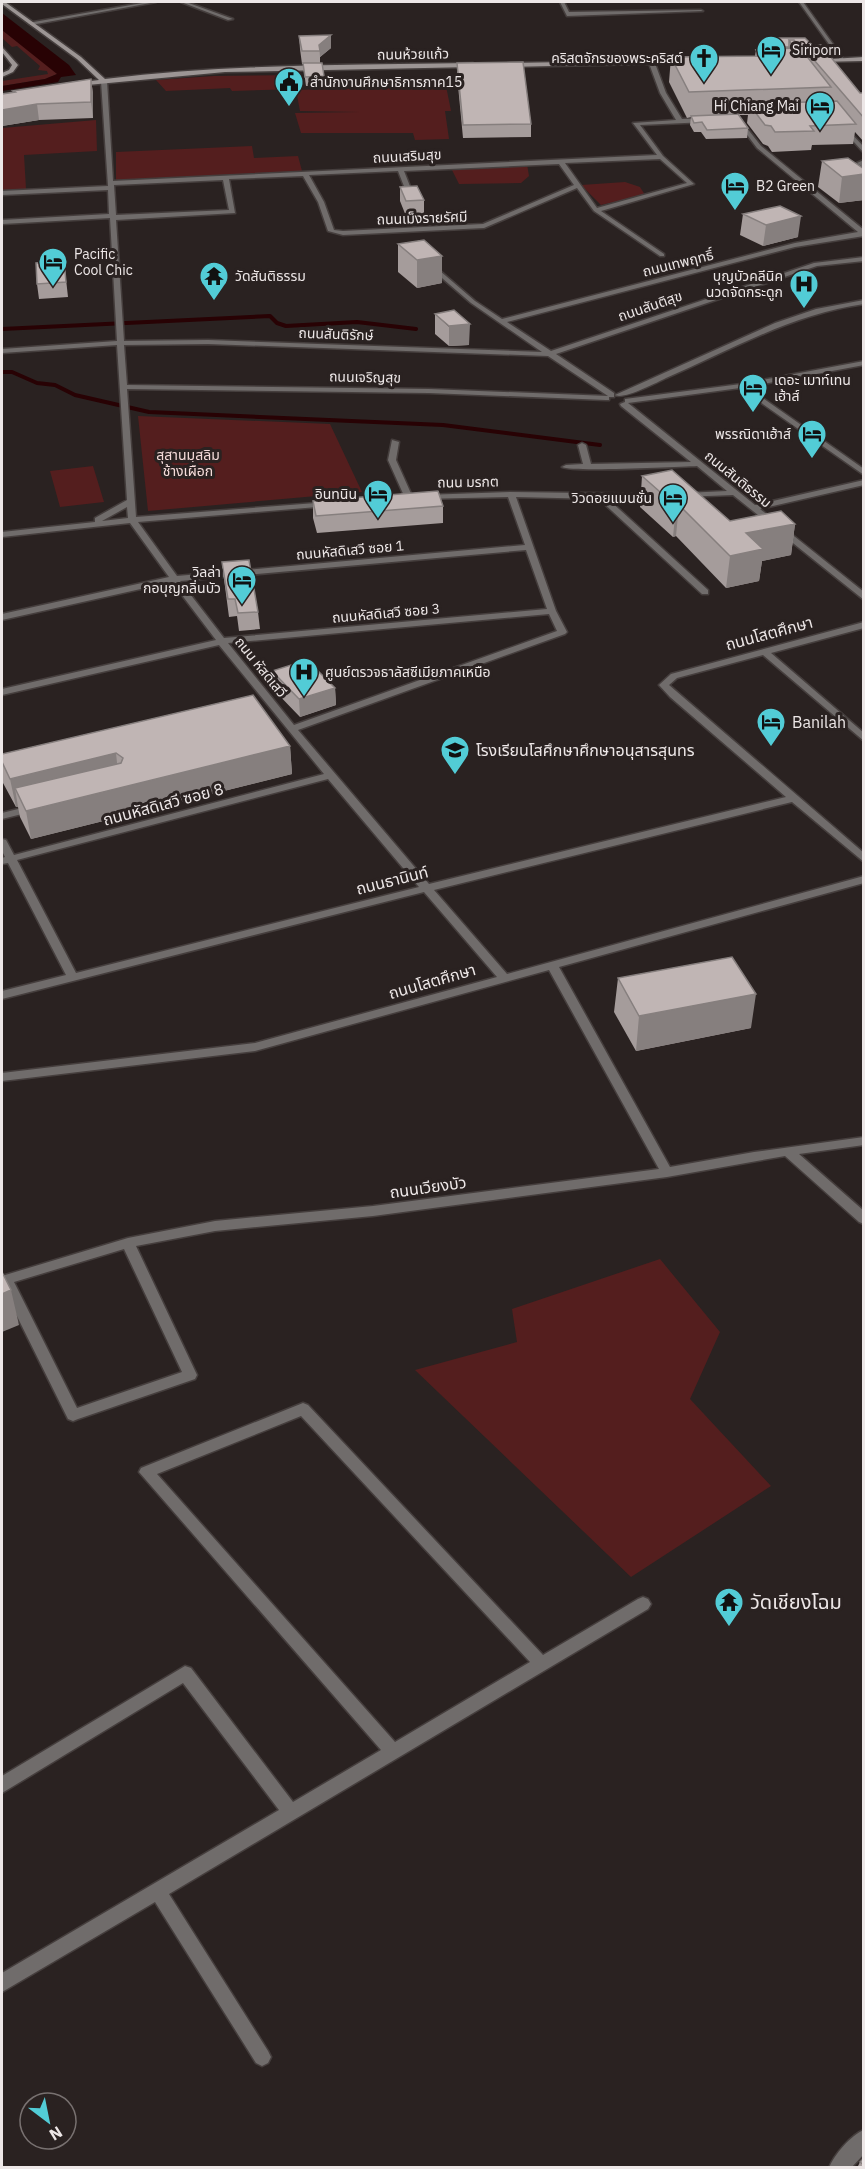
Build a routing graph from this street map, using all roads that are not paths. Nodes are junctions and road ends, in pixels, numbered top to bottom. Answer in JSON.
{"nodes":[{"id":1,"x":2,"y":2,"type":"edge"},
{"id":2,"x":154,"y":2,"type":"edge"},
{"id":3,"x":183,"y":2,"type":"edge"},
{"id":4,"x":562,"y":2,"type":"edge"},
{"id":5,"x":801,"y":2,"type":"edge"},
{"id":6,"x":701,"y":11,"type":"dead end"},
{"id":7,"x":230,"y":19,"type":"dead end"},
{"id":8,"x":31,"y":23,"type":"junction"},
{"id":9,"x":2,"y":49,"type":"edge"},
{"id":10,"x":843,"y":60,"type":"junction"},
{"id":11,"x":864,"y":61,"type":"edge"},
{"id":12,"x":497,"y":65,"type":"edge"},
{"id":13,"x":653,"y":66,"type":"junction"},
{"id":14,"x":479,"y":67,"type":"edge"},
{"id":15,"x":90,"y":68,"type":"junction"},
{"id":16,"x":506,"y":68,"type":"edge"},
{"id":17,"x":2,"y":75,"type":"edge"},
{"id":18,"x":138,"y":76,"type":"junction"},
{"id":19,"x":104,"y":81,"type":"junction"},
{"id":20,"x":751,"y":118,"type":"edge"},
{"id":21,"x":727,"y":119,"type":"edge"},
{"id":22,"x":739,"y":119,"type":"junction"},
{"id":23,"x":716,"y":120,"type":"edge"},
{"id":24,"x":680,"y":121,"type":"junction"},
{"id":25,"x":842,"y":124,"type":"edge"},
{"id":26,"x":864,"y":151,"type":"edge"},
{"id":27,"x":661,"y":158,"type":"junction"},
{"id":28,"x":560,"y":161,"type":"junction"},
{"id":29,"x":400,"y":169,"type":"junction"},
{"id":30,"x":305,"y":174,"type":"junction"},
{"id":31,"x":225,"y":177,"type":"junction"},
{"id":32,"x":112,"y":185,"type":"junction"},
{"id":33,"x":576,"y":186,"type":"junction"},
{"id":34,"x":2,"y":193,"type":"edge"},
{"id":35,"x":410,"y":194,"type":"edge"},
{"id":36,"x":596,"y":210,"type":"junction"},
{"id":37,"x":113,"y":217,"type":"junction"},
{"id":38,"x":2,"y":222,"type":"edge"},
{"id":39,"x":864,"y":224,"type":"edge"},
{"id":40,"x":853,"y":226,"type":"junction"},
{"id":41,"x":399,"y":231,"type":"junction"},
{"id":42,"x":862,"y":233,"type":"edge"},
{"id":43,"x":406,"y":240,"type":"edge"},
{"id":44,"x":662,"y":255,"type":"dead end"},
{"id":45,"x":864,"y":259,"type":"edge"},
{"id":46,"x":427,"y":262,"type":"edge"},
{"id":47,"x":864,"y":302,"type":"edge"},
{"id":48,"x":501,"y":321,"type":"junction"},
{"id":49,"x":122,"y":343,"type":"junction"},
{"id":50,"x":2,"y":351,"type":"edge"},
{"id":51,"x":550,"y":354,"type":"junction"},
{"id":52,"x":864,"y":363,"type":"edge"},
{"id":53,"x":741,"y":386,"type":"junction"},
{"id":54,"x":124,"y":387,"type":"junction"},
{"id":55,"x":612,"y":396,"type":"junction"},
{"id":56,"x":626,"y":402,"type":"junction"},
{"id":57,"x":395,"y":442,"type":"dead end"},
{"id":58,"x":582,"y":446,"type":"dead end"},
{"id":59,"x":698,"y":464,"type":"junction"},
{"id":60,"x":566,"y":467,"type":"dead end"},
{"id":61,"x":588,"y":467,"type":"junction"},
{"id":62,"x":864,"y":474,"type":"edge"},
{"id":63,"x":864,"y":482,"type":"edge"},
{"id":64,"x":734,"y":493,"type":"junction"},
{"id":65,"x":511,"y":494,"type":"junction"},
{"id":66,"x":674,"y":495,"type":"edge"},
{"id":67,"x":663,"y":496,"type":"edge"},
{"id":68,"x":409,"y":498,"type":"junction"},
{"id":69,"x":398,"y":499,"type":"edge"},
{"id":70,"x":603,"y":499,"type":"junction"},
{"id":71,"x":131,"y":501,"type":"junction"},
{"id":72,"x":339,"y":503,"type":"edge"},
{"id":73,"x":753,"y":508,"type":"junction"},
{"id":74,"x":132,"y":520,"type":"junction"},
{"id":75,"x":86,"y":525,"type":"junction"},
{"id":76,"x":2,"y":535,"type":"edge"},
{"id":77,"x":530,"y":548,"type":"junction"},
{"id":78,"x":173,"y":579,"type":"junction"},
{"id":79,"x":705,"y":592,"type":"dead end"},
{"id":80,"x":864,"y":597,"type":"edge"},
{"id":81,"x":552,"y":611,"type":"junction"},
{"id":82,"x":2,"y":617,"type":"edge"},
{"id":83,"x":864,"y":625,"type":"edge"},
{"id":84,"x":223,"y":642,"type":"junction"},
{"id":85,"x":765,"y":652,"type":"junction"},
{"id":86,"x":2,"y":692,"type":"edge"},
{"id":87,"x":274,"y":704,"type":"junction"},
{"id":88,"x":262,"y":707,"type":"edge"},
{"id":89,"x":294,"y":729,"type":"junction"},
{"id":90,"x":864,"y":738,"type":"edge"},
{"id":91,"x":331,"y":776,"type":"junction"},
{"id":92,"x":792,"y":800,"type":"junction"},
{"id":93,"x":44,"y":806,"type":"edge"},
{"id":94,"x":2,"y":816,"type":"edge"},
{"id":95,"x":2,"y":843,"type":"edge"},
{"id":96,"x":5,"y":860,"type":"edge"},
{"id":97,"x":864,"y":860,"type":"edge"},
{"id":98,"x":864,"y":879,"type":"edge"},
{"id":99,"x":427,"y":888,"type":"junction"},
{"id":100,"x":552,"y":965,"type":"junction"},
{"id":101,"x":73,"y":978,"type":"junction"},
{"id":102,"x":504,"y":978,"type":"junction"},
{"id":103,"x":2,"y":995,"type":"edge"},
{"id":104,"x":2,"y":1077,"type":"edge"},
{"id":105,"x":864,"y":1141,"type":"edge"},
{"id":106,"x":787,"y":1151,"type":"junction"},
{"id":107,"x":667,"y":1172,"type":"junction"},
{"id":108,"x":864,"y":1219,"type":"edge"},
{"id":109,"x":128,"y":1243,"type":"junction"},
{"id":110,"x":4,"y":1281,"type":"edge"},
{"id":111,"x":643,"y":1604,"type":"dead end"},
{"id":112,"x":542,"y":1664,"type":"junction"},
{"id":113,"x":393,"y":1751,"type":"junction"},
{"id":114,"x":2,"y":1785,"type":"edge"},
{"id":115,"x":290,"y":1811,"type":"junction"},
{"id":116,"x":157,"y":1890,"type":"junction"},
{"id":117,"x":2,"y":1983,"type":"edge"},
{"id":118,"x":262,"y":2057,"type":"dead end"},
{"id":119,"x":864,"y":2139,"type":"edge"},
{"id":120,"x":837,"y":2168,"type":"edge"}],
"edges":[{"from":1,"to":8,"type":"main road"},
{"from":2,"to":8,"type":"street"},
{"from":3,"to":7,"type":"street"},
{"from":4,"to":6,"type":"street"},
{"from":5,"to":10,"type":"street"},
{"from":8,"to":15,"type":"main road"},
{"from":9,"to":17,"type":"main road"},
{"from":10,"to":11,"type":"main road"},
{"from":10,"to":11,"type":"main road"},
{"from":12,"to":13,"type":"main road"},
{"from":13,"to":16,"type":"main road"},
{"from":13,"to":24,"type":"street"},
{"from":14,"to":18,"type":"main road","name":"ถนนห้วยแก้ว"},
{"from":15,"to":18,"type":"main road"},
{"from":15,"to":19,"type":"main road"},
{"from":15,"to":19,"type":"main road","name":"ถนนห้วยแก้ว"},
{"from":18,"to":19,"type":"main road","name":"ถนนห้วยแก้ว"},
{"from":19,"to":32,"type":"street"},
{"from":20,"to":22,"type":"street"},
{"from":21,"to":22,"type":"street"},
{"from":22,"to":40,"type":"street"},
{"from":23,"to":24,"type":"street"},
{"from":24,"to":27,"type":"street"},
{"from":25,"to":26,"type":"street"},
{"from":27,"to":28,"type":"street","name":"ถนนเสริมสุข"},
{"from":27,"to":36,"type":"street"},
{"from":28,"to":29,"type":"street","name":"ถนนเสริมสุข"},
{"from":28,"to":33,"type":"street"},
{"from":29,"to":30,"type":"street","name":"ถนนเสริมสุข"},
{"from":29,"to":35,"type":"street"},
{"from":30,"to":31,"type":"street","name":"ถนนเสริมสุข"},
{"from":30,"to":41,"type":"street","name":"ถนนเม็งรายรัศมี"},
{"from":31,"to":32,"type":"street","name":"ถนนเสริมสุข"},
{"from":31,"to":37,"type":"street"},
{"from":32,"to":34,"type":"street","name":"ถนนเสริมสุข"},
{"from":32,"to":37,"type":"street"},
{"from":33,"to":36,"type":"street"},
{"from":33,"to":41,"type":"street","name":"ถนนเม็งรายรัศมี"},
{"from":36,"to":44,"type":"street"},
{"from":37,"to":38,"type":"street"},
{"from":37,"to":49,"type":"street"},
{"from":39,"to":40,"type":"street"},
{"from":40,"to":42,"type":"street"},
{"from":41,"to":43,"type":"street"},
{"from":42,"to":48,"type":"street","name":"ถนนเทพฤทธิ์"},
{"from":45,"to":51,"type":"street","name":"ถนนสันติสุข"},
{"from":46,"to":48,"type":"street"},
{"from":47,"to":55,"type":"street","name":"ถนนเจริญสุข"},
{"from":48,"to":51,"type":"street"},
{"from":49,"to":50,"type":"street","name":"ถนนสันติรักษ์"},
{"from":49,"to":51,"type":"street","name":"ถนนสันติรักษ์"},
{"from":49,"to":54,"type":"street"},
{"from":51,"to":55,"type":"street"},
{"from":52,"to":53,"type":"street"},
{"from":53,"to":56,"type":"street"},
{"from":53,"to":62,"type":"street"},
{"from":54,"to":55,"type":"street","name":"ถนนเจริญสุข"},
{"from":54,"to":71,"type":"street"},
{"from":55,"to":56,"type":"street","name":"ถนนสันติธรรม"},
{"from":55,"to":56,"type":"street"},
{"from":56,"to":59,"type":"street","name":"ถนนสันติธรรม"},
{"from":57,"to":68,"type":"street"},
{"from":58,"to":61,"type":"street"},
{"from":59,"to":61,"type":"street"},
{"from":59,"to":64,"type":"street","name":"ถนนสันติธรรม"},
{"from":60,"to":61,"type":"street"},
{"from":63,"to":73,"type":"street"},
{"from":64,"to":66,"type":"street"},
{"from":64,"to":73,"type":"street","name":"ถนนสันติธรรม"},
{"from":65,"to":68,"type":"street","name":"ถนน มรกต"},
{"from":65,"to":70,"type":"street","name":"ถนน มรกต"},
{"from":65,"to":77,"type":"street"},
{"from":67,"to":70,"type":"street","name":"ถนน มรกต"},
{"from":68,"to":69,"type":"street","name":"ถนน มรกต"},
{"from":70,"to":79,"type":"street"},
{"from":71,"to":74,"type":"street"},
{"from":71,"to":75,"type":"street"},
{"from":72,"to":74,"type":"street"},
{"from":73,"to":80,"type":"street","name":"ถนนสันติธรรม"},
{"from":74,"to":75,"type":"street"},
{"from":74,"to":78,"type":"street","name":"ถนน หัสดิเสวี"},
{"from":75,"to":76,"type":"street"},
{"from":77,"to":78,"type":"street","name":"ถนนหัสดิเสวี ซอย 1"},
{"from":77,"to":81,"type":"street"},
{"from":78,"to":82,"type":"street","name":"ถนนหัสดิเสวี ซอย 1"},
{"from":78,"to":84,"type":"street","name":"ถนน หัสดิเสวี"},
{"from":81,"to":84,"type":"street","name":"ถนนหัสดิเสวี ซอย 3"},
{"from":81,"to":89,"type":"street"},
{"from":83,"to":85,"type":"street","name":"ถนนโสตศึกษา"},
{"from":84,"to":86,"type":"street","name":"ถนนหัสดิเสวี ซอย 3"},
{"from":84,"to":87,"type":"street","name":"ถนน หัสดิเสวี"},
{"from":85,"to":90,"type":"street"},
{"from":85,"to":92,"type":"street","name":"ถนนโสตศึกษา"},
{"from":87,"to":88,"type":"street"},
{"from":87,"to":89,"type":"street","name":"ถนน หัสดิเสวี"},
{"from":89,"to":91,"type":"street","name":"ถนน หัสดิเสวี"},
{"from":91,"to":96,"type":"street","name":"ถนนหัสดิเสวี ซอย 8"},
{"from":91,"to":99,"type":"street","name":"ถนน หัสดิเสวี"},
{"from":92,"to":97,"type":"street","name":"ถนนโสตศึกษา"},
{"from":92,"to":99,"type":"street","name":"ถนนธานินท์"},
{"from":93,"to":94,"type":"street"},
{"from":95,"to":96,"type":"street"},
{"from":96,"to":101,"type":"street"},
{"from":98,"to":100,"type":"street","name":"ถนนโสตศึกษา"},
{"from":99,"to":101,"type":"street","name":"ถนนธานินท์"},
{"from":99,"to":102,"type":"street","name":"ถนน หัสดิเสวี"},
{"from":100,"to":102,"type":"street","name":"ถนนโสตศึกษา"},
{"from":100,"to":107,"type":"street"},
{"from":101,"to":103,"type":"street","name":"ถนนธานินท์"},
{"from":102,"to":104,"type":"street","name":"ถนนโสตศึกษา"},
{"from":105,"to":106,"type":"street","name":"ถนนเวียงบัว"},
{"from":106,"to":107,"type":"street","name":"ถนนเวียงบัว"},
{"from":106,"to":108,"type":"street"},
{"from":107,"to":109,"type":"street","name":"ถนนเวียงบัว"},
{"from":109,"to":110,"type":"street","name":"ถนนเวียงบัว"},
{"from":109,"to":110,"type":"street"},
{"from":111,"to":112,"type":"street"},
{"from":112,"to":113,"type":"street"},
{"from":112,"to":113,"type":"street"},
{"from":113,"to":115,"type":"street"},
{"from":114,"to":115,"type":"street"},
{"from":115,"to":116,"type":"street"},
{"from":116,"to":117,"type":"street"},
{"from":116,"to":118,"type":"street"},
{"from":119,"to":120,"type":"street"}]}
